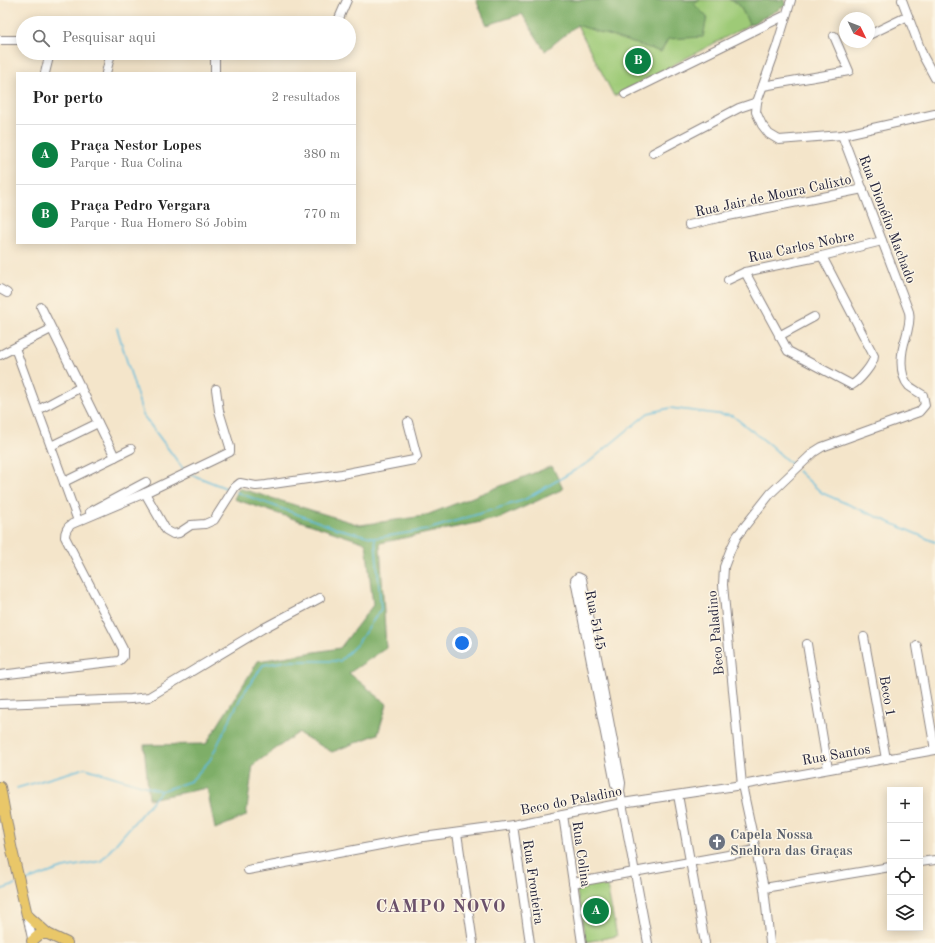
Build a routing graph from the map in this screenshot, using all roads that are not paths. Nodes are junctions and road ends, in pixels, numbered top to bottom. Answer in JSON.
{"nodes":[{"id":1,"x":347,"y":0,"type":"edge"},
{"id":2,"x":791,"y":0,"type":"edge"},
{"id":3,"x":902,"y":0,"type":"edge"},
{"id":4,"x":786,"y":15,"type":"junction"},
{"id":5,"x":340,"y":16,"type":"edge"},
{"id":6,"x":908,"y":16,"type":"junction"},
{"id":7,"x":875,"y":32,"type":"edge"},
{"id":8,"x":834,"y":36,"type":"dead end"},
{"id":9,"x":0,"y":40,"type":"edge"},
{"id":10,"x":16,"y":40,"type":"edge"},
{"id":11,"x":48,"y":60,"type":"edge"},
{"id":12,"x":109,"y":60,"type":"edge"},
{"id":13,"x":215,"y":60,"type":"edge"},
{"id":14,"x":45,"y":72,"type":"edge"},
{"id":15,"x":106,"y":72,"type":"edge"},
{"id":16,"x":215,"y":72,"type":"edge"},
{"id":17,"x":935,"y":78,"type":"edge"},
{"id":18,"x":762,"y":86,"type":"junction"},
{"id":19,"x":625,"y":94,"type":"dead end"},
{"id":20,"x":757,"y":102,"type":"junction"},
{"id":21,"x":935,"y":114,"type":"edge"},
{"id":22,"x":842,"y":134,"type":"junction"},
{"id":23,"x":653,"y":153,"type":"dead end"},
{"id":24,"x":862,"y":189,"type":"junction"},
{"id":25,"x":689,"y":226,"type":"dead end"},
{"id":26,"x":882,"y":241,"type":"junction"},
{"id":27,"x":822,"y":256,"type":"junction"},
{"id":28,"x":745,"y":272,"type":"junction"},
{"id":29,"x":728,"y":280,"type":"dead end"},
{"id":30,"x":41,"y":307,"type":"dead end"},
{"id":31,"x":909,"y":312,"type":"joint"},
{"id":32,"x":814,"y":317,"type":"dead end"},
{"id":33,"x":52,"y":329,"type":"junction"},
{"id":34,"x":779,"y":336,"type":"junction"},
{"id":35,"x":15,"y":348,"type":"junction"},
{"id":36,"x":0,"y":355,"type":"edge"},
{"id":37,"x":81,"y":388,"type":"junction"},
{"id":38,"x":216,"y":389,"type":"dead end"},
{"id":39,"x":38,"y":410,"type":"junction"},
{"id":40,"x":98,"y":422,"type":"junction"},
{"id":41,"x":408,"y":422,"type":"dead end"},
{"id":42,"x":51,"y":446,"type":"junction"},
{"id":43,"x":131,"y":449,"type":"dead end"},
{"id":44,"x":115,"y":457,"type":"junction"},
{"id":45,"x":64,"y":482,"type":"junction"},
{"id":46,"x":146,"y":482,"type":"dead end"},
{"id":47,"x":145,"y":493,"type":"junction"},
{"id":48,"x":78,"y":520,"type":"junction"},
{"id":49,"x":320,"y":598,"type":"dead end"},
{"id":50,"x":864,"y":637,"type":"dead end"},
{"id":51,"x":807,"y":644,"type":"dead end"},
{"id":52,"x":917,"y":646,"type":"dead end"},
{"id":53,"x":595,"y":665,"type":"junction"},
{"id":54,"x":0,"y":675,"type":"edge"},
{"id":55,"x":0,"y":704,"type":"edge"},
{"id":56,"x":935,"y":750,"type":"edge"},
{"id":57,"x":886,"y":759,"type":"junction"},
{"id":58,"x":828,"y":769,"type":"junction"},
{"id":59,"x":742,"y":785,"type":"junction"},
{"id":60,"x":0,"y":787,"type":"edge"},
{"id":61,"x":678,"y":794,"type":"junction"},
{"id":62,"x":622,"y":804,"type":"junction"},
{"id":63,"x":563,"y":815,"type":"junction"},
{"id":64,"x":513,"y":824,"type":"junction"},
{"id":65,"x":458,"y":833,"type":"junction"},
{"id":66,"x":756,"y":850,"type":"junction"},
{"id":67,"x":935,"y":860,"type":"edge"},
{"id":68,"x":690,"y":862,"type":"junction"},
{"id":69,"x":923,"y":862,"type":"edge"},
{"id":70,"x":887,"y":868,"type":"edge"},
{"id":71,"x":248,"y":870,"type":"dead end"},
{"id":72,"x":636,"y":872,"type":"junction"},
{"id":73,"x":573,"y":883,"type":"junction"},
{"id":74,"x":764,"y":888,"type":"junction"},
{"id":75,"x":27,"y":915,"type":"junction"},
{"id":76,"x":48,"y":934,"type":"junction"},
{"id":77,"x":32,"y":942,"type":"edge"},
{"id":78,"x":67,"y":943,"type":"edge"},
{"id":79,"x":473,"y":943,"type":"edge"},
{"id":80,"x":530,"y":943,"type":"edge"},
{"id":81,"x":582,"y":943,"type":"edge"},
{"id":82,"x":648,"y":943,"type":"edge"},
{"id":83,"x":705,"y":943,"type":"edge"},
{"id":84,"x":770,"y":943,"type":"edge"}],
"edges":[{"from":1,"to":5,"type":"street"},
{"from":2,"to":4,"type":"street"},
{"from":3,"to":6,"type":"street"},
{"from":4,"to":18,"type":"street"},
{"from":4,"to":19,"type":"street"},
{"from":6,"to":7,"type":"street"},
{"from":6,"to":17,"type":"street"},
{"from":8,"to":18,"type":"street"},
{"from":9,"to":10,"type":"street"},
{"from":11,"to":14,"type":"street"},
{"from":12,"to":15,"type":"street"},
{"from":13,"to":16,"type":"street"},
{"from":18,"to":20,"type":"street"},
{"from":20,"to":22,"type":"street"},
{"from":20,"to":23,"type":"street"},
{"from":21,"to":22,"type":"street"},
{"from":22,"to":24,"type":"street","name":"Rua Dionélio Machado"},
{"from":24,"to":25,"type":"street","name":"Rua Jair de Moura Calixto"},
{"from":24,"to":26,"type":"street","name":"Rua Dionélio Machado"},
{"from":26,"to":27,"type":"street","name":"Rua Carlos Nobre"},
{"from":26,"to":31,"type":"street","name":"Rua Dionélio Machado"},
{"from":27,"to":28,"type":"street","name":"Rua Carlos Nobre"},
{"from":27,"to":34,"type":"street"},
{"from":28,"to":29,"type":"street","name":"Rua Carlos Nobre"},
{"from":28,"to":34,"type":"street"},
{"from":30,"to":33,"type":"street"},
{"from":31,"to":59,"type":"street","name":"Beco Paladino"},
{"from":32,"to":34,"type":"street"},
{"from":33,"to":35,"type":"street"},
{"from":33,"to":37,"type":"street"},
{"from":35,"to":36,"type":"street"},
{"from":35,"to":39,"type":"street"},
{"from":37,"to":39,"type":"street"},
{"from":37,"to":40,"type":"street"},
{"from":38,"to":47,"type":"street"},
{"from":39,"to":42,"type":"street"},
{"from":40,"to":42,"type":"street"},
{"from":40,"to":44,"type":"street"},
{"from":41,"to":47,"type":"street"},
{"from":42,"to":45,"type":"street"},
{"from":43,"to":44,"type":"street"},
{"from":44,"to":45,"type":"street"},
{"from":45,"to":48,"type":"street"},
{"from":46,"to":48,"type":"street"},
{"from":47,"to":48,"type":"street"},
{"from":48,"to":54,"type":"street"},
{"from":49,"to":55,"type":"street"},
{"from":50,"to":57,"type":"street","name":"Beco 1"},
{"from":51,"to":58,"type":"street"},
{"from":52,"to":56,"type":"street"},
{"from":53,"to":53,"type":"street","name":"Rua 5145"},
{"from":53,"to":62,"type":"street","name":"Rua 5145"},
{"from":56,"to":57,"type":"street","name":"Rua Santos"},
{"from":57,"to":58,"type":"street","name":"Rua Santos"},
{"from":58,"to":59,"type":"street","name":"Rua Santos"},
{"from":59,"to":61,"type":"street","name":"Beco do Paladino"},
{"from":59,"to":66,"type":"street"},
{"from":60,"to":75,"type":"main road"},
{"from":61,"to":62,"type":"street","name":"Beco do Paladino"},
{"from":61,"to":68,"type":"street"},
{"from":62,"to":63,"type":"street","name":"Beco do Paladino"},
{"from":62,"to":72,"type":"street","name":"Rua 5145"},
{"from":63,"to":64,"type":"street","name":"Beco do Paladino"},
{"from":63,"to":73,"type":"street","name":"Rua Colina"},
{"from":64,"to":65,"type":"street","name":"Beco do Paladino"},
{"from":64,"to":80,"type":"street","name":"Rua Fronteira"},
{"from":65,"to":71,"type":"street","name":"Beco do Paladino"},
{"from":65,"to":79,"type":"street"},
{"from":66,"to":68,"type":"street"},
{"from":66,"to":74,"type":"street"},
{"from":67,"to":69,"type":"street"},
{"from":68,"to":72,"type":"street"},
{"from":68,"to":83,"type":"street"},
{"from":70,"to":74,"type":"street"},
{"from":72,"to":73,"type":"street"},
{"from":72,"to":82,"type":"street","name":"Rua 5145"},
{"from":73,"to":81,"type":"street","name":"Rua Colina"},
{"from":74,"to":84,"type":"street"},
{"from":75,"to":76,"type":"main road"},
{"from":75,"to":77,"type":"street"},
{"from":76,"to":77,"type":"main road"},
{"from":76,"to":78,"type":"main road"}]}
